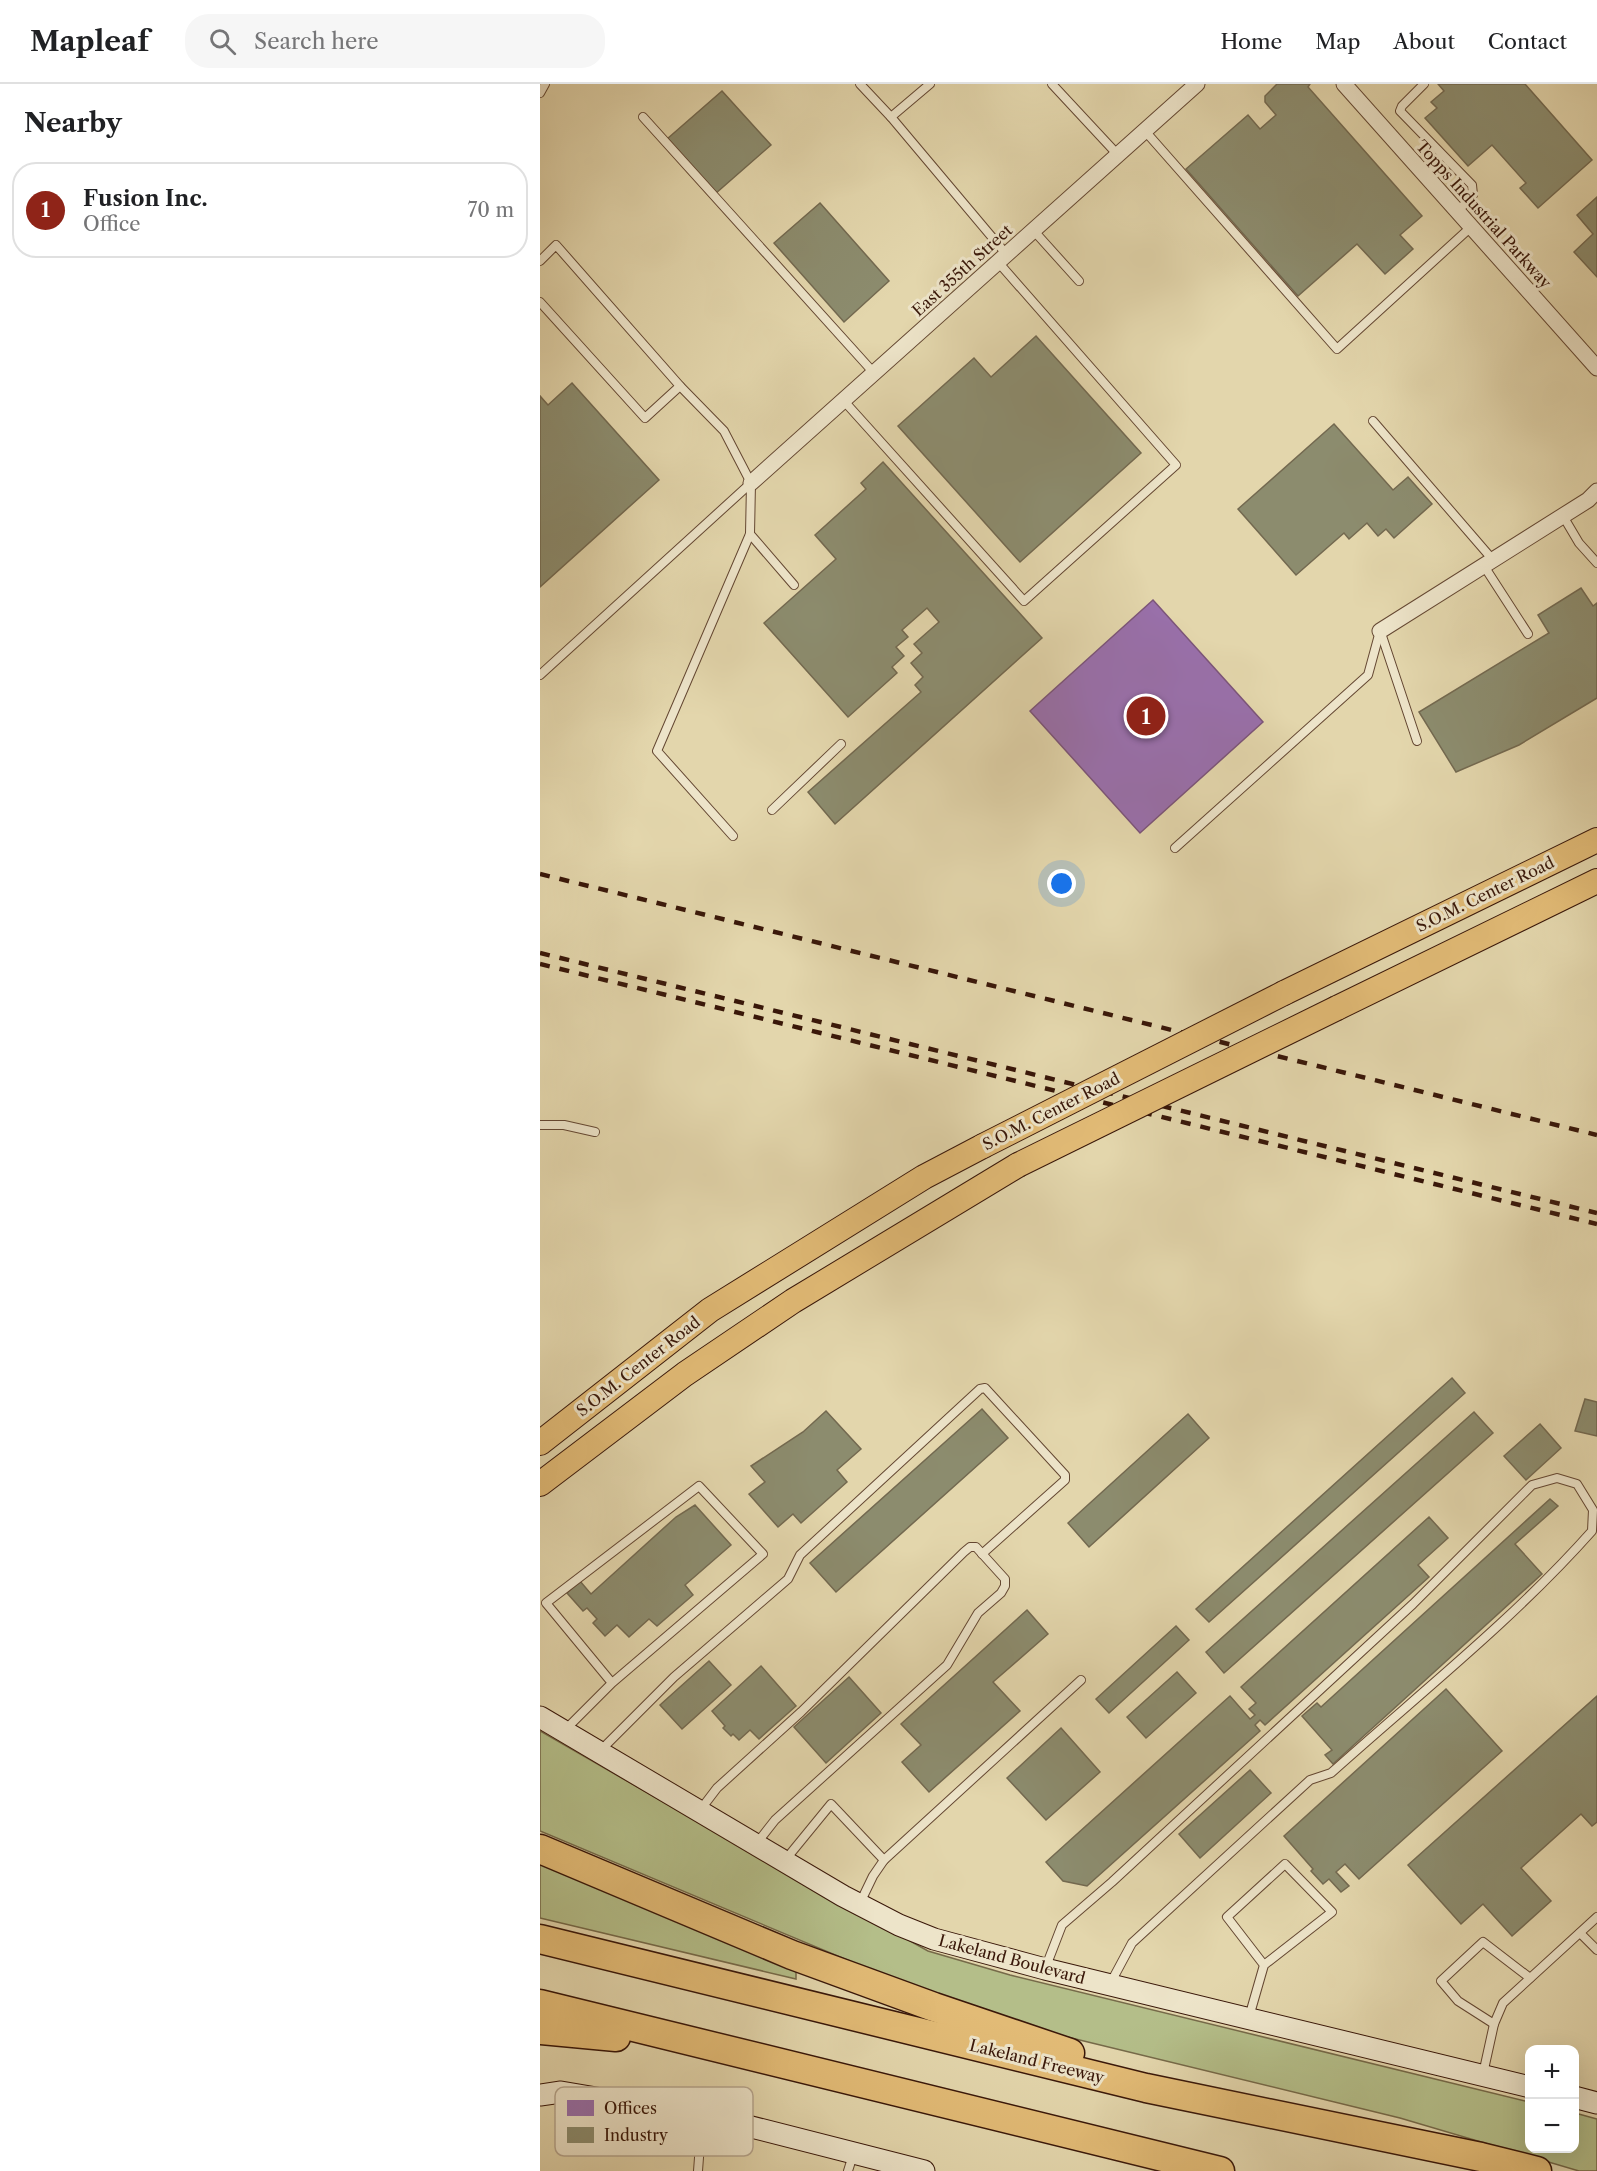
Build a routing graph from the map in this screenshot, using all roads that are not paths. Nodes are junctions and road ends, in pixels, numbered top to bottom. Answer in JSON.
{"nodes":[{"id":1,"x":545,"y":84,"type":"edge"},
{"id":2,"x":860,"y":84,"type":"edge"},
{"id":3,"x":930,"y":84,"type":"edge"},
{"id":4,"x":1052,"y":84,"type":"edge"},
{"id":5,"x":1197,"y":84,"type":"edge"},
{"id":6,"x":1344,"y":84,"type":"edge"},
{"id":7,"x":1424,"y":84,"type":"edge"},
{"id":8,"x":540,"y":93,"type":"edge"},
{"id":9,"x":643,"y":117,"type":"dead end"},
{"id":10,"x":891,"y":117,"type":"junction"},
{"id":11,"x":1145,"y":131,"type":"junction"},
{"id":12,"x":1118,"y":155,"type":"junction"},
{"id":13,"x":1458,"y":211,"type":"junction"},
{"id":14,"x":1471,"y":226,"type":"junction"},
{"id":15,"x":1034,"y":231,"type":"junction"},
{"id":16,"x":1002,"y":259,"type":"junction"},
{"id":17,"x":540,"y":261,"type":"edge"},
{"id":18,"x":1079,"y":281,"type":"dead end"},
{"id":19,"x":540,"y":302,"type":"edge"},
{"id":20,"x":1594,"y":360,"type":"edge"},
{"id":21,"x":874,"y":373,"type":"junction"},
{"id":22,"x":680,"y":386,"type":"junction"},
{"id":23,"x":844,"y":400,"type":"junction"},
{"id":24,"x":1373,"y":421,"type":"dead end"},
{"id":25,"x":752,"y":483,"type":"junction"},
{"id":26,"x":1597,"y":493,"type":"edge"},
{"id":27,"x":1563,"y":516,"type":"junction"},
{"id":28,"x":750,"y":534,"type":"junction"},
{"id":29,"x":1489,"y":563,"type":"junction"},
{"id":30,"x":1597,"y":563,"type":"edge"},
{"id":31,"x":794,"y":585,"type":"dead end"},
{"id":32,"x":1380,"y":631,"type":"junction"},
{"id":33,"x":1528,"y":634,"type":"dead end"},
{"id":34,"x":540,"y":675,"type":"edge"},
{"id":35,"x":1417,"y":741,"type":"dead end"},
{"id":36,"x":841,"y":744,"type":"dead end"},
{"id":37,"x":772,"y":810,"type":"dead end"},
{"id":38,"x":733,"y":836,"type":"dead end"},
{"id":39,"x":1597,"y":840,"type":"edge"},
{"id":40,"x":1175,"y":848,"type":"dead end"},
{"id":41,"x":1597,"y":881,"type":"edge"},
{"id":42,"x":540,"y":1125,"type":"edge"},
{"id":43,"x":596,"y":1132,"type":"dead end"},
{"id":44,"x":540,"y":1443,"type":"edge"},
{"id":45,"x":540,"y":1484,"type":"edge"},
{"id":46,"x":982,"y":1554,"type":"junction"},
{"id":47,"x":1082,"y":1680,"type":"dead end"},
{"id":48,"x":612,"y":1683,"type":"junction"},
{"id":49,"x":540,"y":1717,"type":"edge"},
{"id":50,"x":564,"y":1731,"type":"junction"},
{"id":51,"x":599,"y":1752,"type":"junction"},
{"id":52,"x":699,"y":1811,"type":"junction"},
{"id":53,"x":756,"y":1845,"type":"junction"},
{"id":54,"x":540,"y":1849,"type":"edge"},
{"id":55,"x":884,"y":1860,"type":"junction"},
{"id":56,"x":784,"y":1861,"type":"junction"},
{"id":57,"x":860,"y":1904,"type":"junction"},
{"id":58,"x":1597,"y":1917,"type":"edge"},
{"id":59,"x":1580,"y":1933,"type":"junction"},
{"id":60,"x":540,"y":1939,"type":"edge"},
{"id":61,"x":1597,"y":1950,"type":"edge"},
{"id":62,"x":1264,"y":1965,"type":"junction"},
{"id":63,"x":1045,"y":1970,"type":"junction"},
{"id":64,"x":1530,"y":1978,"type":"junction"},
{"id":65,"x":1109,"y":1985,"type":"junction"},
{"id":66,"x":540,"y":2004,"type":"edge"},
{"id":67,"x":1248,"y":2019,"type":"junction"},
{"id":68,"x":1494,"y":2024,"type":"junction"},
{"id":69,"x":540,"y":2030,"type":"edge"},
{"id":70,"x":712,"y":2046,"type":"junction"},
{"id":71,"x":1483,"y":2075,"type":"junction"},
{"id":72,"x":1525,"y":2086,"type":"edge"},
{"id":73,"x":1146,"y":2088,"type":"junction"},
{"id":74,"x":555,"y":2093,"type":"edge"},
{"id":75,"x":540,"y":2095,"type":"edge"},
{"id":76,"x":1579,"y":2098,"type":"edge"},
{"id":77,"x":1597,"y":2103,"type":"edge"},
{"id":78,"x":753,"y":2132,"type":"edge"},
{"id":79,"x":699,"y":2156,"type":"edge"},
{"id":80,"x":851,"y":2162,"type":"edge"},
{"id":81,"x":698,"y":2171,"type":"edge"},
{"id":82,"x":924,"y":2171,"type":"edge"},
{"id":83,"x":1220,"y":2171,"type":"edge"},
{"id":84,"x":1537,"y":2171,"type":"edge"}],
"edges":[{"from":1,"to":8,"type":"lane"},
{"from":2,"to":10,"type":"lane"},
{"from":3,"to":10,"type":"lane"},
{"from":4,"to":12,"type":"lane"},
{"from":5,"to":11,"type":"street","name":"East 355th Street"},
{"from":6,"to":13,"type":"street","name":"Topps Industrial Parkway"},
{"from":7,"to":13,"type":"lane"},
{"from":9,"to":21,"type":"lane"},
{"from":10,"to":16,"type":"lane"},
{"from":11,"to":12,"type":"street","name":"East 355th Street"},
{"from":11,"to":14,"type":"lane"},
{"from":12,"to":15,"type":"street","name":"East 355th Street"},
{"from":13,"to":14,"type":"street","name":"Topps Industrial Parkway"},
{"from":14,"to":20,"type":"street","name":"Topps Industrial Parkway"},
{"from":15,"to":16,"type":"street","name":"East 355th Street"},
{"from":15,"to":18,"type":"lane"},
{"from":16,"to":21,"type":"street","name":"East 355th Street"},
{"from":16,"to":23,"type":"lane"},
{"from":17,"to":22,"type":"lane"},
{"from":19,"to":22,"type":"lane"},
{"from":21,"to":23,"type":"street","name":"East 355th Street"},
{"from":22,"to":25,"type":"lane"},
{"from":23,"to":25,"type":"street","name":"East 355th Street"},
{"from":24,"to":29,"type":"lane"},
{"from":25,"to":28,"type":"lane"},
{"from":25,"to":34,"type":"lane"},
{"from":26,"to":27,"type":"street"},
{"from":27,"to":29,"type":"street"},
{"from":27,"to":30,"type":"lane"},
{"from":28,"to":31,"type":"lane"},
{"from":28,"to":38,"type":"lane"},
{"from":29,"to":32,"type":"street"},
{"from":29,"to":33,"type":"lane"},
{"from":32,"to":35,"type":"lane"},
{"from":32,"to":40,"type":"lane"},
{"from":36,"to":37,"type":"lane"},
{"from":39,"to":44,"type":"main road","name":"S.O.M. Center Road","bridge":true},
{"from":41,"to":45,"type":"main road","name":"S.O.M. Center Road","bridge":true},
{"from":42,"to":43,"type":"lane"},
{"from":46,"to":51,"type":"lane"},
{"from":46,"to":52,"type":"lane"},
{"from":46,"to":53,"type":"lane"},
{"from":47,"to":55,"type":"lane"},
{"from":48,"to":48,"type":"lane"},
{"from":48,"to":50,"type":"lane"},
{"from":49,"to":50,"type":"street","name":"Lakeland Boulevard"},
{"from":50,"to":51,"type":"street","name":"Lakeland Boulevard"},
{"from":51,"to":52,"type":"street","name":"Lakeland Boulevard"},
{"from":52,"to":53,"type":"street","name":"Lakeland Boulevard"},
{"from":53,"to":56,"type":"street","name":"Lakeland Boulevard"},
{"from":54,"to":73,"type":"highway"},
{"from":55,"to":56,"type":"lane"},
{"from":55,"to":57,"type":"lane"},
{"from":56,"to":57,"type":"street","name":"Lakeland Boulevard"},
{"from":57,"to":63,"type":"street","name":"Lakeland Boulevard"},
{"from":58,"to":59,"type":"lane"},
{"from":59,"to":61,"type":"lane"},
{"from":59,"to":64,"type":"lane"},
{"from":60,"to":73,"type":"highway","name":"Lakeland Freeway"},
{"from":62,"to":62,"type":"lane"},
{"from":62,"to":67,"type":"lane"},
{"from":63,"to":65,"type":"street","name":"Lakeland Boulevard"},
{"from":63,"to":65,"type":"lane"},
{"from":64,"to":68,"type":"lane"},
{"from":64,"to":68,"type":"lane"},
{"from":65,"to":67,"type":"street","name":"Lakeland Boulevard"},
{"from":66,"to":70,"type":"highway"},
{"from":67,"to":71,"type":"street","name":"Lakeland Boulevard"},
{"from":68,"to":71,"type":"lane"},
{"from":69,"to":70,"type":"highway"},
{"from":70,"to":83,"type":"highway"},
{"from":71,"to":72,"type":"street","name":"Lakeland Boulevard"},
{"from":73,"to":84,"type":"highway","name":"Lakeland Freeway"},
{"from":74,"to":75,"type":"street"},
{"from":76,"to":77,"type":"street"},
{"from":78,"to":80,"type":"street"},
{"from":79,"to":81,"type":"lane"},
{"from":80,"to":82,"type":"street"}]}
